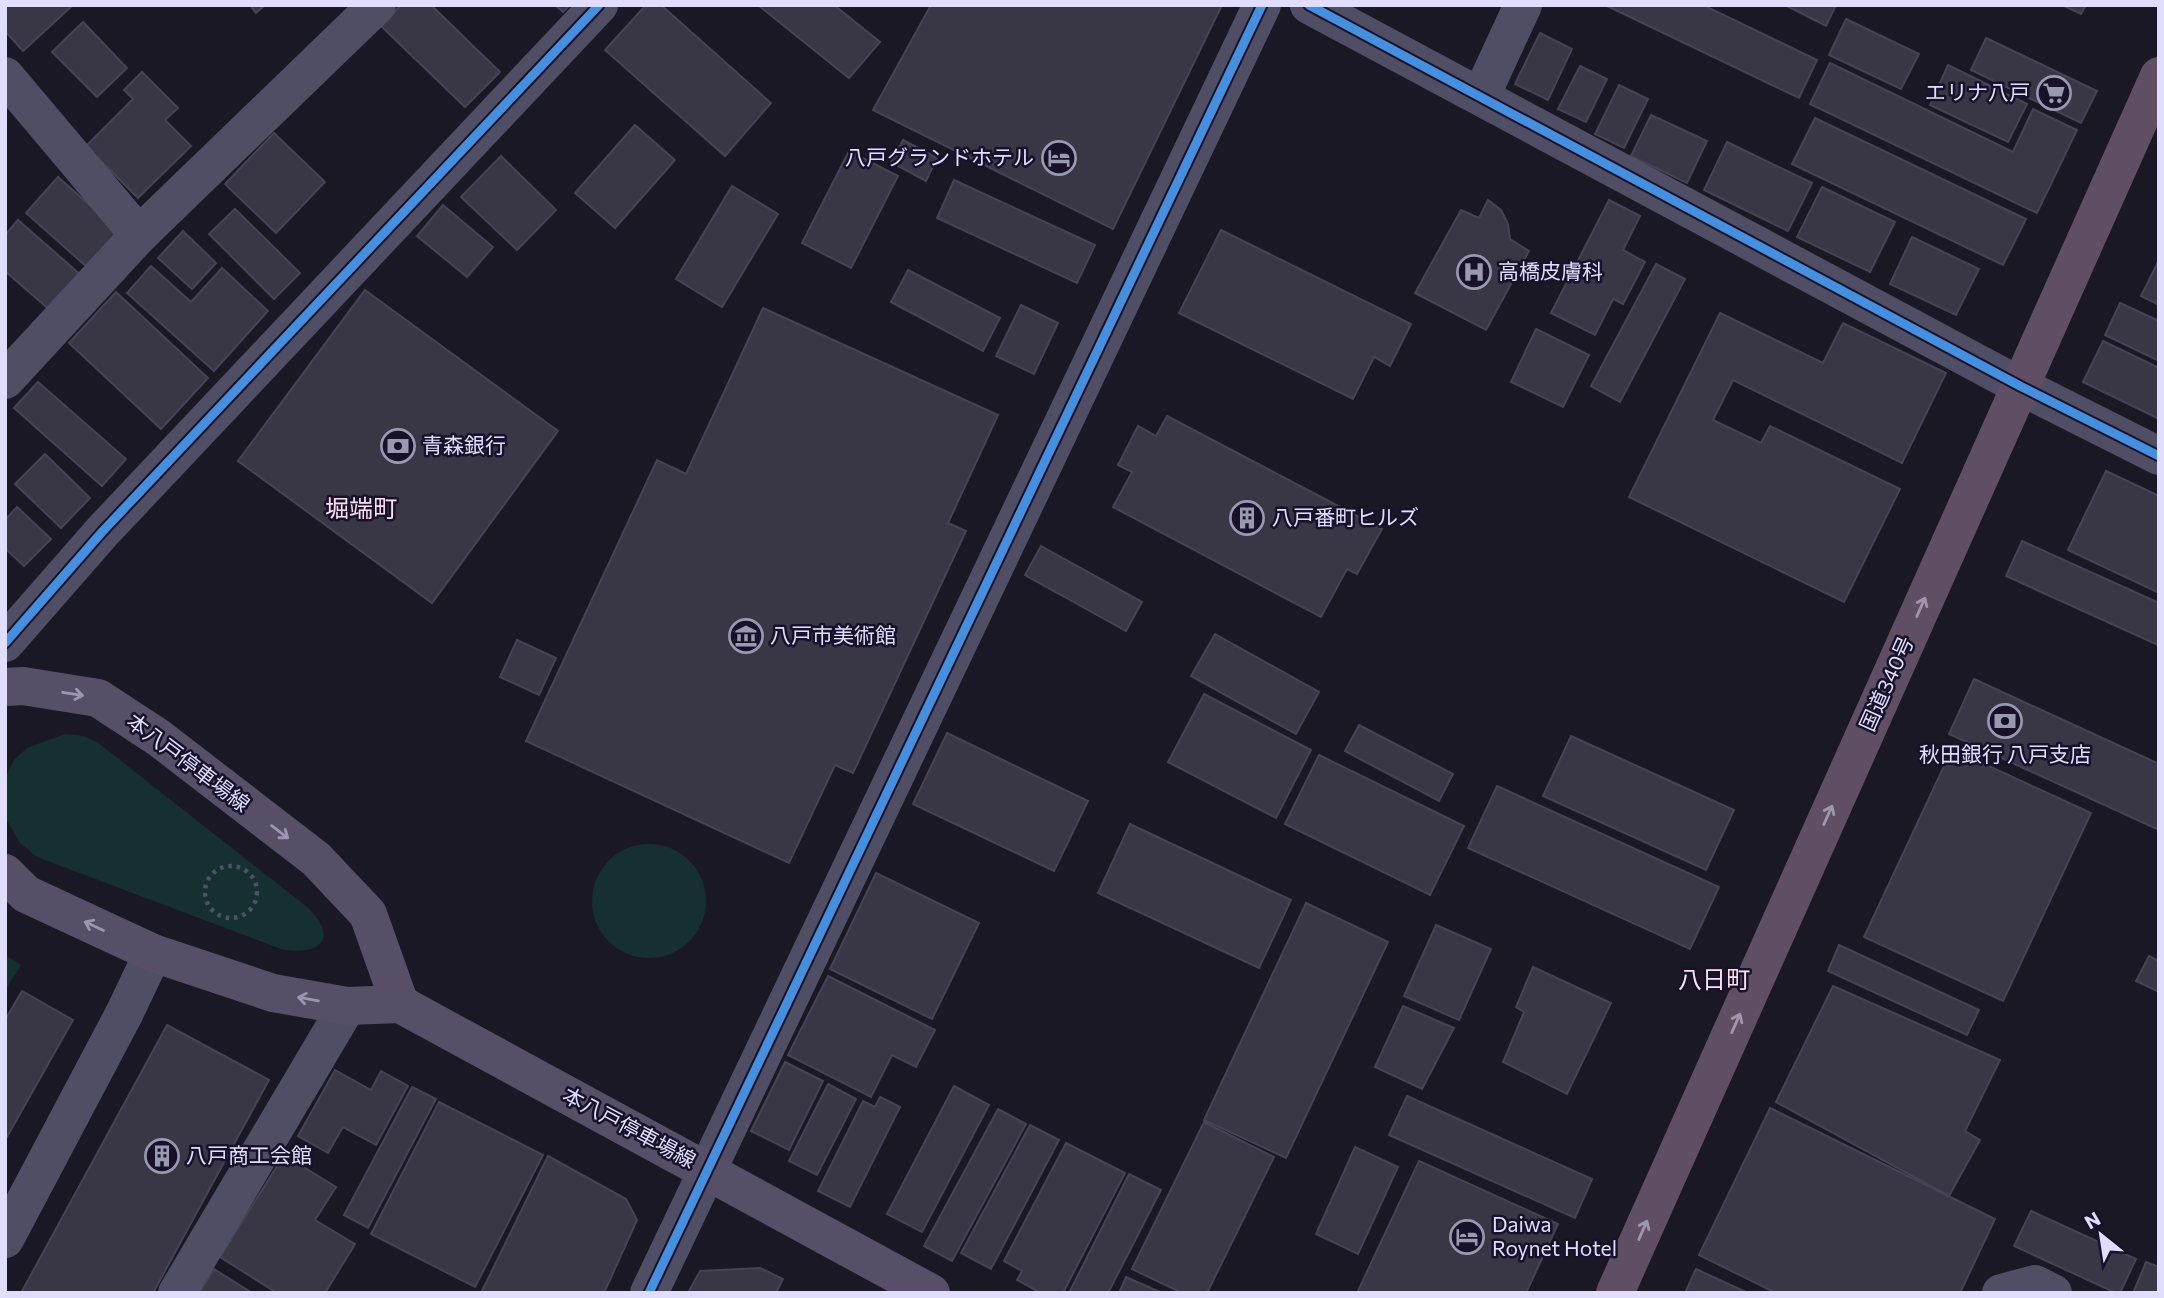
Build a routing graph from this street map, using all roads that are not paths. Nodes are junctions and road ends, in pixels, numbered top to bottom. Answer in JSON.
{"nodes":[{"id":1,"x":377,"y":5,"type":"edge"},
{"id":2,"x":599,"y":5,"type":"edge"},
{"id":3,"x":1262,"y":5,"type":"edge"},
{"id":4,"x":1308,"y":5,"type":"edge"},
{"id":5,"x":1523,"y":5,"type":"edge"},
{"id":6,"x":5,"y":76,"type":"edge"},
{"id":7,"x":2159,"y":76,"type":"edge"},
{"id":8,"x":1480,"y":96,"type":"junction"},
{"id":9,"x":139,"y":235,"type":"junction"},
{"id":10,"x":5,"y":380,"type":"edge"},
{"id":11,"x":2020,"y":386,"type":"junction"},
{"id":12,"x":2159,"y":456,"type":"edge"},
{"id":13,"x":5,"y":643,"type":"edge"},
{"id":14,"x":5,"y":687,"type":"edge"},
{"id":15,"x":5,"y":873,"type":"edge"},
{"id":16,"x":153,"y":953,"type":"junction"},
{"id":17,"x":400,"y":1004,"type":"junction"},
{"id":18,"x":347,"y":1006,"type":"junction"},
{"id":19,"x":707,"y":1170,"type":"junction"},
{"id":20,"x":5,"y":1239,"type":"edge"},
{"id":21,"x":177,"y":1293,"type":"edge"},
{"id":22,"x":649,"y":1293,"type":"edge"},
{"id":23,"x":931,"y":1293,"type":"edge"},
{"id":24,"x":1615,"y":1293,"type":"edge"},
{"id":25,"x":2001,"y":1293,"type":"edge"},
{"id":26,"x":2053,"y":1293,"type":"edge"}],
"edges":[{"from":1,"to":9,"type":"street"},
{"from":2,"to":13,"type":"street"},
{"from":3,"to":19,"type":"street"},
{"from":4,"to":8,"type":"street"},
{"from":5,"to":8,"type":"street"},
{"from":6,"to":9,"type":"street"},
{"from":7,"to":11,"type":"highway","name":"国道340号"},
{"from":8,"to":11,"type":"street"},
{"from":9,"to":10,"type":"street"},
{"from":11,"to":12,"type":"street"},
{"from":24,"to":11,"type":"highway","name":"国道340号","one_way":true},
{"from":14,"to":17,"type":"main road","name":"本八戸停車場線","one_way":true},
{"from":16,"to":15,"type":"main road","one_way":true},
{"from":18,"to":16,"type":"main road","one_way":true},
{"from":16,"to":20,"type":"street"},
{"from":17,"to":18,"type":"main road"},
{"from":17,"to":19,"type":"main road","name":"本八戸停車場線"},
{"from":18,"to":21,"type":"street"},
{"from":19,"to":22,"type":"street"},
{"from":19,"to":23,"type":"main road","name":"本八戸停車場線"},
{"from":25,"to":26,"type":"street"}]}
